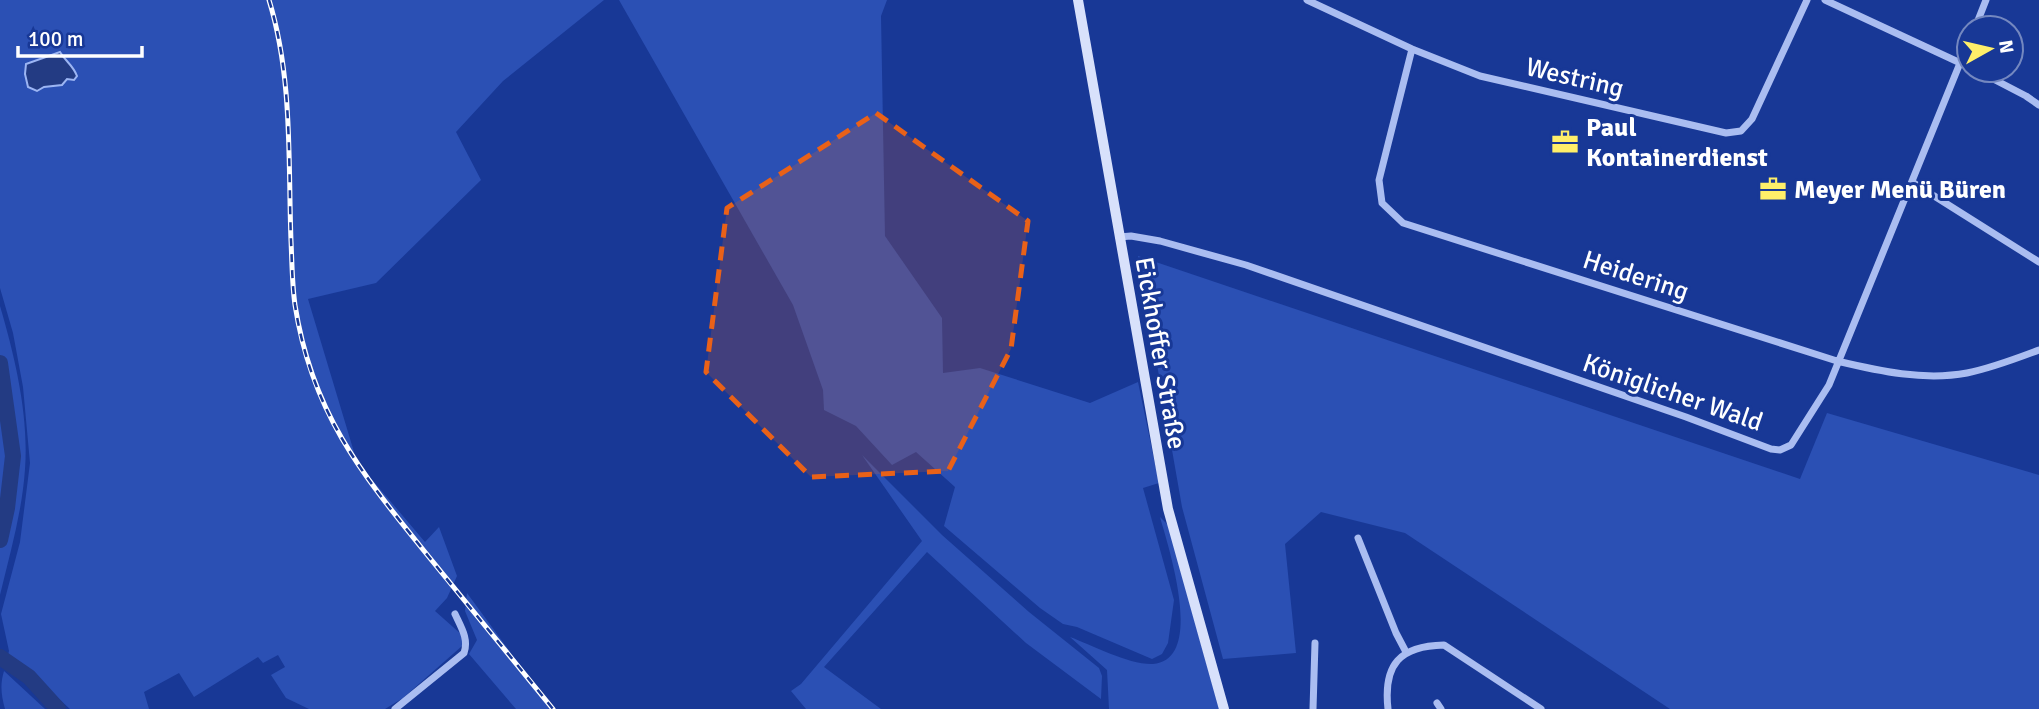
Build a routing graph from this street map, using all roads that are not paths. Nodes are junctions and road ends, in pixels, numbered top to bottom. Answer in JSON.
{"nodes":[{"id":1,"x":1078,"y":0,"type":"edge"},
{"id":2,"x":1307,"y":0,"type":"edge"},
{"id":3,"x":1807,"y":0,"type":"edge"},
{"id":4,"x":1825,"y":0,"type":"edge"},
{"id":5,"x":1412,"y":50,"type":"junction"},
{"id":6,"x":1955,"y":60,"type":"edge"},
{"id":7,"x":1955,"y":74,"type":"edge"},
{"id":8,"x":2003,"y":84,"type":"edge"},
{"id":9,"x":2039,"y":104,"type":"edge"},
{"id":10,"x":1912,"y":182,"type":"junction"},
{"id":11,"x":1119,"y":237,"type":"junction"},
{"id":12,"x":2039,"y":262,"type":"edge"},
{"id":13,"x":2039,"y":350,"type":"edge"},
{"id":14,"x":1838,"y":361,"type":"junction"},
{"id":15,"x":1358,"y":538,"type":"dead end"},
{"id":16,"x":455,"y":614,"type":"dead end"},
{"id":17,"x":1315,"y":643,"type":"dead end"},
{"id":18,"x":1406,"y":652,"type":"junction"},
{"id":19,"x":395,"y":709,"type":"edge"},
{"id":20,"x":1224,"y":709,"type":"edge"},
{"id":21,"x":1313,"y":709,"type":"edge"},
{"id":22,"x":1388,"y":709,"type":"edge"},
{"id":23,"x":1541,"y":709,"type":"edge"}],
"edges":[{"from":1,"to":11,"type":"main road","name":"Eickhoffer Straße"},
{"from":2,"to":5,"type":"street","name":"Westring"},
{"from":3,"to":5,"type":"street","name":"Westring"},
{"from":4,"to":6,"type":"street"},
{"from":5,"to":14,"type":"street","name":"Heidering"},
{"from":7,"to":10,"type":"street","name":"Königlicher Wald"},
{"from":8,"to":9,"type":"street"},
{"from":10,"to":12,"type":"street"},
{"from":10,"to":14,"type":"street","name":"Königlicher Wald"},
{"from":11,"to":14,"type":"street","name":"Königlicher Wald"},
{"from":11,"to":20,"type":"main road","name":"Eickhoffer Straße"},
{"from":13,"to":14,"type":"street","name":"Heidering"},
{"from":15,"to":18,"type":"street"},
{"from":16,"to":19,"type":"street"},
{"from":17,"to":21,"type":"street"},
{"from":18,"to":22,"type":"street"},
{"from":18,"to":23,"type":"street"}]}
